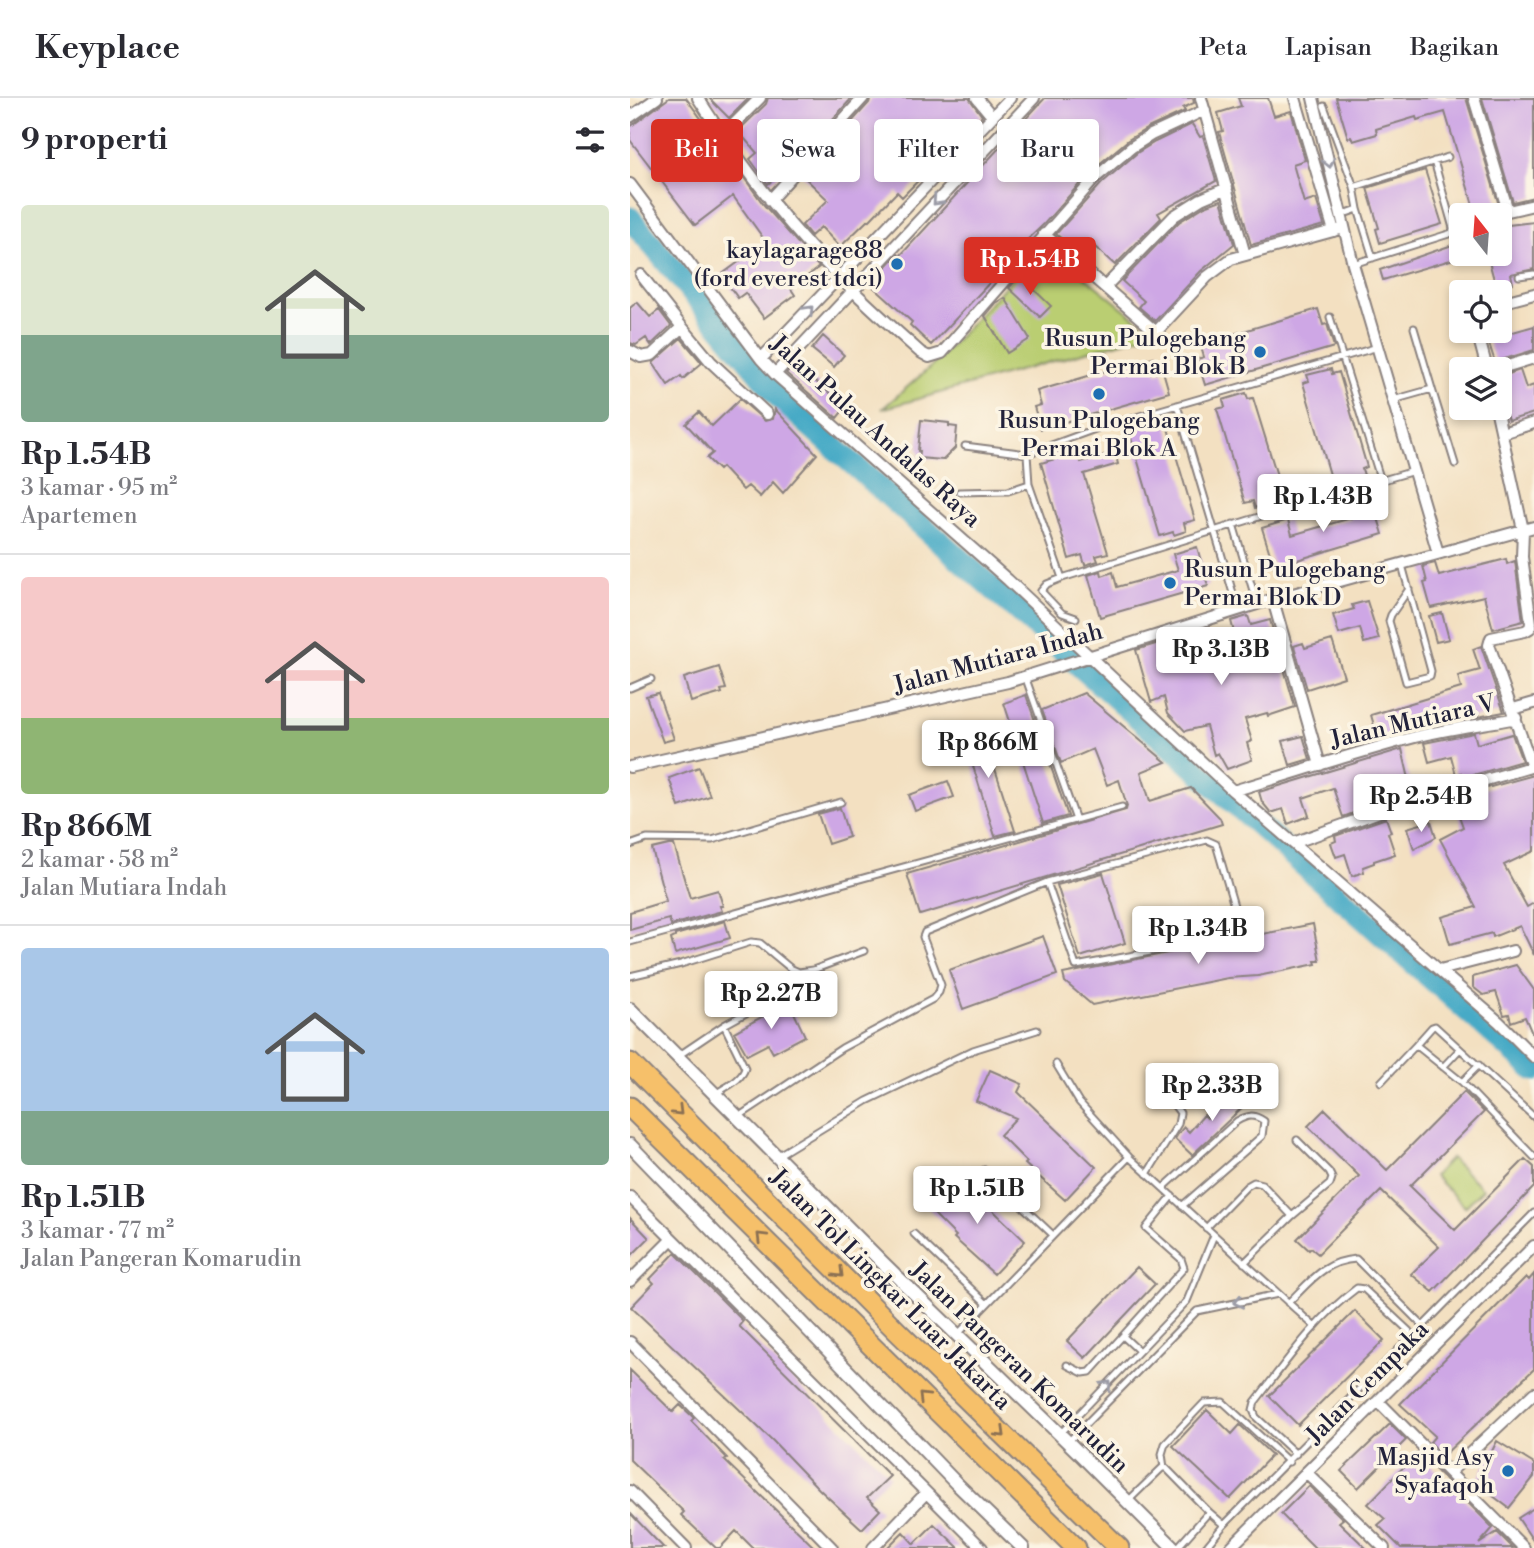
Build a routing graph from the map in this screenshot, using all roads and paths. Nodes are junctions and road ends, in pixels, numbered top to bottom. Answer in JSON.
{"nodes":[{"id":1,"x":657,"y":98,"type":"edge"},
{"id":2,"x":698,"y":98,"type":"edge"},
{"id":3,"x":760,"y":98,"type":"edge"},
{"id":4,"x":863,"y":98,"type":"edge"},
{"id":5,"x":977,"y":98,"type":"edge"},
{"id":6,"x":1010,"y":98,"type":"edge"},
{"id":7,"x":1034,"y":98,"type":"edge"},
{"id":8,"x":1201,"y":98,"type":"edge"},
{"id":9,"x":1295,"y":98,"type":"edge"},
{"id":10,"x":1313,"y":98,"type":"edge"},
{"id":11,"x":1474,"y":98,"type":"edge"},
{"id":12,"x":1324,"y":106,"type":"dead end"},
{"id":13,"x":1205,"y":110,"type":"junction"},
{"id":14,"x":991,"y":115,"type":"junction"},
{"id":15,"x":630,"y":117,"type":"edge"},
{"id":16,"x":711,"y":119,"type":"edge"},
{"id":17,"x":739,"y":119,"type":"edge"},
{"id":18,"x":1448,"y":157,"type":"dead end"},
{"id":19,"x":1434,"y":161,"type":"junction"},
{"id":20,"x":743,"y":164,"type":"edge"},
{"id":21,"x":630,"y":184,"type":"edge"},
{"id":22,"x":1354,"y":187,"type":"junction"},
{"id":23,"x":1227,"y":188,"type":"junction"},
{"id":24,"x":770,"y":200,"type":"junction"},
{"id":25,"x":1534,"y":205,"type":"edge"},
{"id":26,"x":1358,"y":209,"type":"junction"},
{"id":27,"x":1341,"y":215,"type":"junction"},
{"id":28,"x":1339,"y":229,"type":"junction"},
{"id":29,"x":1044,"y":234,"type":"junction"},
{"id":30,"x":1245,"y":256,"type":"junction"},
{"id":31,"x":1373,"y":258,"type":"junction"},
{"id":32,"x":1353,"y":264,"type":"junction"},
{"id":33,"x":1534,"y":274,"type":"edge"},
{"id":34,"x":641,"y":275,"type":"dead end"},
{"id":35,"x":1519,"y":276,"type":"dead end"},
{"id":36,"x":840,"y":278,"type":"junction"},
{"id":37,"x":1105,"y":286,"type":"junction"},
{"id":38,"x":853,"y":291,"type":"junction"},
{"id":39,"x":1534,"y":294,"type":"edge"},
{"id":40,"x":1512,"y":300,"type":"edge"},
{"id":41,"x":1330,"y":317,"type":"dead end"},
{"id":42,"x":682,"y":327,"type":"junction"},
{"id":43,"x":1414,"y":328,"type":"dead end"},
{"id":44,"x":1378,"y":347,"type":"junction"},
{"id":45,"x":630,"y":351,"type":"edge"},
{"id":46,"x":1342,"y":357,"type":"junction"},
{"id":47,"x":1534,"y":358,"type":"edge"},
{"id":48,"x":761,"y":359,"type":"junction"},
{"id":49,"x":1512,"y":365,"type":"edge"},
{"id":50,"x":775,"y":374,"type":"junction"},
{"id":51,"x":1432,"y":389,"type":"junction"},
{"id":52,"x":1393,"y":400,"type":"junction"},
{"id":53,"x":1177,"y":405,"type":"junction"},
{"id":54,"x":767,"y":414,"type":"dead end"},
{"id":55,"x":1499,"y":420,"type":"edge"},
{"id":56,"x":1534,"y":423,"type":"edge"},
{"id":57,"x":1502,"y":433,"type":"junction"},
{"id":58,"x":965,"y":446,"type":"dead end"},
{"id":59,"x":1027,"y":454,"type":"junction"},
{"id":60,"x":1455,"y":464,"type":"dead end"},
{"id":61,"x":1414,"y":471,"type":"junction"},
{"id":62,"x":1381,"y":481,"type":"junction"},
{"id":63,"x":1029,"y":484,"type":"junction"},
{"id":64,"x":960,"y":492,"type":"dead end"},
{"id":65,"x":1233,"y":524,"type":"junction"},
{"id":66,"x":1528,"y":529,"type":"edge"},
{"id":67,"x":1215,"y":530,"type":"junction"},
{"id":68,"x":1438,"y":553,"type":"junction"},
{"id":69,"x":1401,"y":563,"type":"junction"},
{"id":70,"x":1062,"y":578,"type":"junction"},
{"id":71,"x":1409,"y":589,"type":"junction"},
{"id":72,"x":1273,"y":600,"type":"junction"},
{"id":73,"x":1257,"y":604,"type":"junction"},
{"id":74,"x":1238,"y":610,"type":"junction"},
{"id":75,"x":1076,"y":618,"type":"dead end"},
{"id":76,"x":1086,"y":658,"type":"junction"},
{"id":77,"x":1025,"y":676,"type":"junction"},
{"id":78,"x":651,"y":679,"type":"dead end"},
{"id":79,"x":630,"y":688,"type":"edge"},
{"id":80,"x":1534,"y":703,"type":"edge"},
{"id":81,"x":1514,"y":713,"type":"junction"},
{"id":82,"x":1320,"y":765,"type":"junction"},
{"id":83,"x":630,"y":767,"type":"edge"},
{"id":84,"x":1533,"y":767,"type":"edge"},
{"id":85,"x":1233,"y":791,"type":"junction"},
{"id":86,"x":841,"y":803,"type":"dead end"},
{"id":87,"x":1122,"y":807,"type":"dead end"},
{"id":88,"x":1076,"y":820,"type":"junction"},
{"id":89,"x":1293,"y":843,"type":"junction"},
{"id":90,"x":630,"y":845,"type":"edge"},
{"id":91,"x":1048,"y":881,"type":"junction"},
{"id":92,"x":630,"y":942,"type":"edge"},
{"id":93,"x":864,"y":951,"type":"dead end"},
{"id":94,"x":1513,"y":951,"type":"dead end"},
{"id":95,"x":1440,"y":970,"type":"junction"},
{"id":96,"x":630,"y":976,"type":"edge"},
{"id":97,"x":777,"y":996,"type":"dead end"},
{"id":98,"x":630,"y":1009,"type":"edge"},
{"id":99,"x":724,"y":1025,"type":"junction"},
{"id":100,"x":1037,"y":1030,"type":"dead end"},
{"id":101,"x":1416,"y":1045,"type":"junction"},
{"id":102,"x":1461,"y":1049,"type":"junction"},
{"id":103,"x":678,"y":1056,"type":"junction"},
{"id":104,"x":1534,"y":1057,"type":"edge"},
{"id":105,"x":630,"y":1063,"type":"edge"},
{"id":106,"x":1055,"y":1063,"type":"dead end"},
{"id":107,"x":1479,"y":1065,"type":"junction"},
{"id":108,"x":1443,"y":1067,"type":"junction"},
{"id":109,"x":1151,"y":1074,"type":"dead end"},
{"id":110,"x":1381,"y":1082,"type":"dead end"},
{"id":111,"x":1462,"y":1082,"type":"junction"},
{"id":112,"x":715,"y":1094,"type":"junction"},
{"id":113,"x":630,"y":1107,"type":"edge"},
{"id":114,"x":1534,"y":1117,"type":"edge"},
{"id":115,"x":737,"y":1118,"type":"junction"},
{"id":116,"x":1297,"y":1140,"type":"dead end"},
{"id":117,"x":630,"y":1145,"type":"edge"},
{"id":118,"x":776,"y":1156,"type":"junction"},
{"id":119,"x":1129,"y":1157,"type":"junction"},
{"id":120,"x":1534,"y":1157,"type":"edge"},
{"id":121,"x":984,"y":1170,"type":"dead end"},
{"id":122,"x":1147,"y":1174,"type":"junction"},
{"id":123,"x":1163,"y":1188,"type":"junction"},
{"id":124,"x":1172,"y":1196,"type":"junction"},
{"id":125,"x":630,"y":1197,"type":"edge"},
{"id":126,"x":1182,"y":1206,"type":"junction"},
{"id":127,"x":1534,"y":1213,"type":"edge"},
{"id":128,"x":1292,"y":1216,"type":"junction"},
{"id":129,"x":1206,"y":1228,"type":"junction"},
{"id":130,"x":914,"y":1234,"type":"dead end"},
{"id":131,"x":1052,"y":1235,"type":"junction"},
{"id":132,"x":1214,"y":1235,"type":"junction"},
{"id":133,"x":672,"y":1239,"type":"junction"},
{"id":134,"x":1534,"y":1246,"type":"edge"},
{"id":135,"x":1244,"y":1263,"type":"junction"},
{"id":136,"x":630,"y":1281,"type":"edge"},
{"id":137,"x":1278,"y":1294,"type":"junction"},
{"id":138,"x":1187,"y":1301,"type":"junction"},
{"id":139,"x":1288,"y":1303,"type":"junction"},
{"id":140,"x":987,"y":1304,"type":"junction"},
{"id":141,"x":1197,"y":1311,"type":"junction"},
{"id":142,"x":1314,"y":1326,"type":"junction"},
{"id":143,"x":957,"y":1335,"type":"junction"},
{"id":144,"x":1124,"y":1337,"type":"junction"},
{"id":145,"x":630,"y":1342,"type":"edge"},
{"id":146,"x":1139,"y":1351,"type":"junction"},
{"id":147,"x":1068,"y":1365,"type":"dead end"},
{"id":148,"x":1534,"y":1393,"type":"edge"},
{"id":149,"x":1378,"y":1401,"type":"junction"},
{"id":150,"x":1064,"y":1438,"type":"junction"},
{"id":151,"x":1296,"y":1454,"type":"junction"},
{"id":152,"x":1289,"y":1462,"type":"junction"},
{"id":153,"x":1164,"y":1468,"type":"junction"},
{"id":154,"x":1306,"y":1472,"type":"junction"},
{"id":155,"x":1450,"y":1472,"type":"junction"},
{"id":156,"x":630,"y":1491,"type":"edge"},
{"id":157,"x":926,"y":1493,"type":"junction"},
{"id":158,"x":1128,"y":1501,"type":"junction"},
{"id":159,"x":1209,"y":1512,"type":"junction"},
{"id":160,"x":1224,"y":1525,"type":"junction"},
{"id":161,"x":686,"y":1548,"type":"edge"},
{"id":162,"x":832,"y":1548,"type":"edge"},
{"id":163,"x":873,"y":1548,"type":"edge"},
{"id":164,"x":982,"y":1548,"type":"edge"},
{"id":165,"x":1023,"y":1548,"type":"edge"},
{"id":166,"x":1076,"y":1548,"type":"edge"},
{"id":167,"x":1119,"y":1548,"type":"edge"},
{"id":168,"x":1175,"y":1548,"type":"edge"},
{"id":169,"x":1205,"y":1548,"type":"edge"},
{"id":170,"x":1230,"y":1548,"type":"edge"},
{"id":171,"x":1384,"y":1548,"type":"edge"},
{"id":172,"x":1524,"y":1548,"type":"edge"}],
"edges":[{"from":1,"to":15,"type":"street"},
{"from":2,"to":16,"type":"street"},
{"from":3,"to":17,"type":"street"},
{"from":4,"to":24,"type":"street"},
{"from":5,"to":14,"type":"street"},
{"from":6,"to":14,"type":"street"},
{"from":7,"to":38,"type":"street","one_way":true},
{"from":8,"to":13,"type":"street"},
{"from":9,"to":28,"type":"street"},
{"from":10,"to":27,"type":"street","one_way":true},
{"from":11,"to":25,"type":"street"},
{"from":12,"to":22,"type":"lane"},
{"from":13,"to":23,"type":"street"},
{"from":13,"to":29,"type":"street"},
{"from":14,"to":36,"type":"street"},
{"from":18,"to":19,"type":"lane"},
{"from":19,"to":22,"type":"lane"},
{"from":19,"to":31,"type":"lane"},
{"from":20,"to":24,"type":"street"},
{"from":21,"to":48,"type":"street","name":"Jalan Pulau Andalas Raya"},
{"from":22,"to":26,"type":"lane"},
{"from":23,"to":30,"type":"street"},
{"from":23,"to":37,"type":"street"},
{"from":24,"to":36,"type":"street"},
{"from":26,"to":27,"type":"lane"},
{"from":26,"to":31,"type":"lane"},
{"from":27,"to":28,"type":"street"},
{"from":28,"to":30,"type":"street"},
{"from":28,"to":32,"type":"street"},
{"from":29,"to":37,"type":"street"},
{"from":29,"to":38,"type":"street"},
{"from":30,"to":37,"type":"street"},
{"from":31,"to":32,"type":"lane"},
{"from":32,"to":44,"type":"street"},
{"from":33,"to":35,"type":"lane"},
{"from":34,"to":42,"type":"street"},
{"from":36,"to":38,"type":"street"},
{"from":48,"to":36,"type":"street","one_way":true},
{"from":38,"to":50,"type":"street"},
{"from":39,"to":40,"type":"street"},
{"from":41,"to":46,"type":"lane"},
{"from":42,"to":45,"type":"street"},
{"from":42,"to":54,"type":"street"},
{"from":43,"to":51,"type":"lane"},
{"from":44,"to":46,"type":"lane"},
{"from":44,"to":52,"type":"street"},
{"from":46,"to":53,"type":"lane"},
{"from":46,"to":62,"type":"lane"},
{"from":47,"to":49,"type":"street"},
{"from":48,"to":50,"type":"street","name":"Jalan Pulau Andalas Raya"},
{"from":50,"to":76,"type":"street","name":"Jalan Pulau Andalas Raya"},
{"from":51,"to":52,"type":"lane"},
{"from":51,"to":60,"type":"lane"},
{"from":52,"to":61,"type":"street"},
{"from":53,"to":59,"type":"lane"},
{"from":53,"to":67,"type":"lane"},
{"from":55,"to":57,"type":"street"},
{"from":56,"to":57,"type":"street"},
{"from":57,"to":66,"type":"street"},
{"from":58,"to":59,"type":"lane"},
{"from":59,"to":63,"type":"lane"},
{"from":61,"to":62,"type":"lane"},
{"from":61,"to":68,"type":"street"},
{"from":62,"to":65,"type":"lane"},
{"from":63,"to":64,"type":"lane"},
{"from":63,"to":70,"type":"lane"},
{"from":65,"to":67,"type":"lane"},
{"from":65,"to":73,"type":"lane"},
{"from":66,"to":68,"type":"street","name":"Jalan Mutiara Indah"},
{"from":66,"to":81,"type":"street"},
{"from":67,"to":70,"type":"lane"},
{"from":67,"to":74,"type":"lane"},
{"from":68,"to":69,"type":"street","name":"Jalan Mutiara Indah"},
{"from":69,"to":71,"type":"lane"},
{"from":69,"to":72,"type":"street","name":"Jalan Mutiara Indah"},
{"from":70,"to":75,"type":"lane"},
{"from":71,"to":71,"type":"lane"},
{"from":72,"to":73,"type":"street","name":"Jalan Mutiara Indah"},
{"from":72,"to":82,"type":"street","name":"Jalan Mutiara V"},
{"from":73,"to":74,"type":"street","name":"Jalan Mutiara Indah"},
{"from":74,"to":76,"type":"street","name":"Jalan Mutiara Indah"},
{"from":76,"to":77,"type":"street","name":"Jalan Mutiara Indah"},
{"from":76,"to":85,"type":"street","name":"Jalan Pulau Andalas Raya"},
{"from":77,"to":83,"type":"street","name":"Jalan Mutiara Indah"},
{"from":77,"to":88,"type":"lane"},
{"from":78,"to":79,"type":"lane"},
{"from":80,"to":81,"type":"street","name":"Jalan Mutiara V"},
{"from":81,"to":82,"type":"street","name":"Jalan Mutiara V"},
{"from":81,"to":84,"type":"street"},
{"from":82,"to":85,"type":"street","name":"Jalan Mutiara V"},
{"from":84,"to":89,"type":"street"},
{"from":85,"to":89,"type":"street","name":"Jalan Pulau Andalas Raya"},
{"from":86,"to":90,"type":"lane"},
{"from":87,"to":88,"type":"lane"},
{"from":88,"to":92,"type":"lane"},
{"from":89,"to":95,"type":"street","name":"Jalan Pulau Andalas Raya"},
{"from":91,"to":91,"type":"lane"},
{"from":91,"to":115,"type":"lane"},
{"from":93,"to":96,"type":"lane"},
{"from":94,"to":95,"type":"street"},
{"from":95,"to":104,"type":"street","name":"Jalan Pulau Andalas Raya"},
{"from":97,"to":99,"type":"lane"},
{"from":98,"to":103,"type":"street","name":"Jalan Pangeran Komarudin"},
{"from":99,"to":103,"type":"lane"},
{"from":99,"to":112,"type":"lane"},
{"from":100,"to":118,"type":"lane"},
{"from":101,"to":102,"type":"lane"},
{"from":101,"to":108,"type":"lane"},
{"from":101,"to":110,"type":"lane"},
{"from":102,"to":107,"type":"lane"},
{"from":102,"to":108,"type":"lane"},
{"from":103,"to":112,"type":"street","name":"Jalan Pangeran Komarudin"},
{"from":105,"to":167,"type":"highway","name":"Jalan Tol Lingkar Luar Jakarta","one_way":true},
{"from":106,"to":119,"type":"lane"},
{"from":107,"to":111,"type":"lane"},
{"from":107,"to":114,"type":"lane"},
{"from":108,"to":111,"type":"lane"},
{"from":109,"to":122,"type":"lane"},
{"from":111,"to":120,"type":"lane"},
{"from":112,"to":115,"type":"street","name":"Jalan Pangeran Komarudin"},
{"from":166,"to":113,"type":"highway","one_way":true},
{"from":115,"to":118,"type":"street","name":"Jalan Pangeran Komarudin"},
{"from":116,"to":128,"type":"lane"},
{"from":117,"to":165,"type":"street"},
{"from":118,"to":143,"type":"street","name":"Jalan Pangeran Komarudin"},
{"from":119,"to":122,"type":"lane"},
{"from":119,"to":131,"type":"lane"},
{"from":121,"to":131,"type":"lane"},
{"from":122,"to":123,"type":"lane"},
{"from":123,"to":124,"type":"lane"},
{"from":123,"to":126,"type":"lane"},
{"from":124,"to":126,"type":"lane"},
{"from":124,"to":144,"type":"lane"},
{"from":125,"to":133,"type":"street"},
{"from":126,"to":129,"type":"lane"},
{"from":127,"to":139,"type":"lane"},
{"from":128,"to":129,"type":"lane"},
{"from":128,"to":135,"type":"lane"},
{"from":129,"to":132,"type":"lane"},
{"from":130,"to":140,"type":"lane"},
{"from":131,"to":140,"type":"lane"},
{"from":132,"to":135,"type":"lane"},
{"from":132,"to":138,"type":"lane"},
{"from":133,"to":136,"type":"street"},
{"from":133,"to":157,"type":"street"},
{"from":134,"to":149,"type":"street","name":"Jalan Cempaka"},
{"from":135,"to":137,"type":"lane"},
{"from":137,"to":139,"type":"lane"},
{"from":137,"to":141,"type":"lane","one_way":true},
{"from":138,"to":141,"type":"lane"},
{"from":138,"to":146,"type":"lane"},
{"from":139,"to":142,"type":"lane"},
{"from":140,"to":143,"type":"lane"},
{"from":141,"to":150,"type":"lane"},
{"from":142,"to":151,"type":"lane"},
{"from":142,"to":151,"type":"lane"},
{"from":143,"to":150,"type":"street","name":"Jalan Pangeran Komarudin"},
{"from":144,"to":146,"type":"lane"},
{"from":144,"to":147,"type":"lane"},
{"from":145,"to":162,"type":"street"},
{"from":150,"to":146,"type":"lane","one_way":true},
{"from":148,"to":155,"type":"street"},
{"from":149,"to":154,"type":"street","name":"Jalan Cempaka"},
{"from":149,"to":155,"type":"street"},
{"from":150,"to":158,"type":"street","name":"Jalan Pangeran Komarudin"},
{"from":151,"to":152,"type":"lane"},
{"from":152,"to":153,"type":"lane"},
{"from":152,"to":160,"type":"lane"},
{"from":153,"to":158,"type":"lane"},
{"from":153,"to":159,"type":"lane"},
{"from":154,"to":170,"type":"street","name":"Jalan Cempaka"},
{"from":154,"to":171,"type":"street"},
{"from":155,"to":172,"type":"street"},
{"from":156,"to":161,"type":"street"},
{"from":157,"to":163,"type":"street"},
{"from":157,"to":164,"type":"street"},
{"from":158,"to":168,"type":"street","name":"Jalan Pangeran Komarudin"},
{"from":159,"to":160,"type":"lane"},
{"from":159,"to":168,"type":"lane"},
{"from":160,"to":169,"type":"lane"}]}
